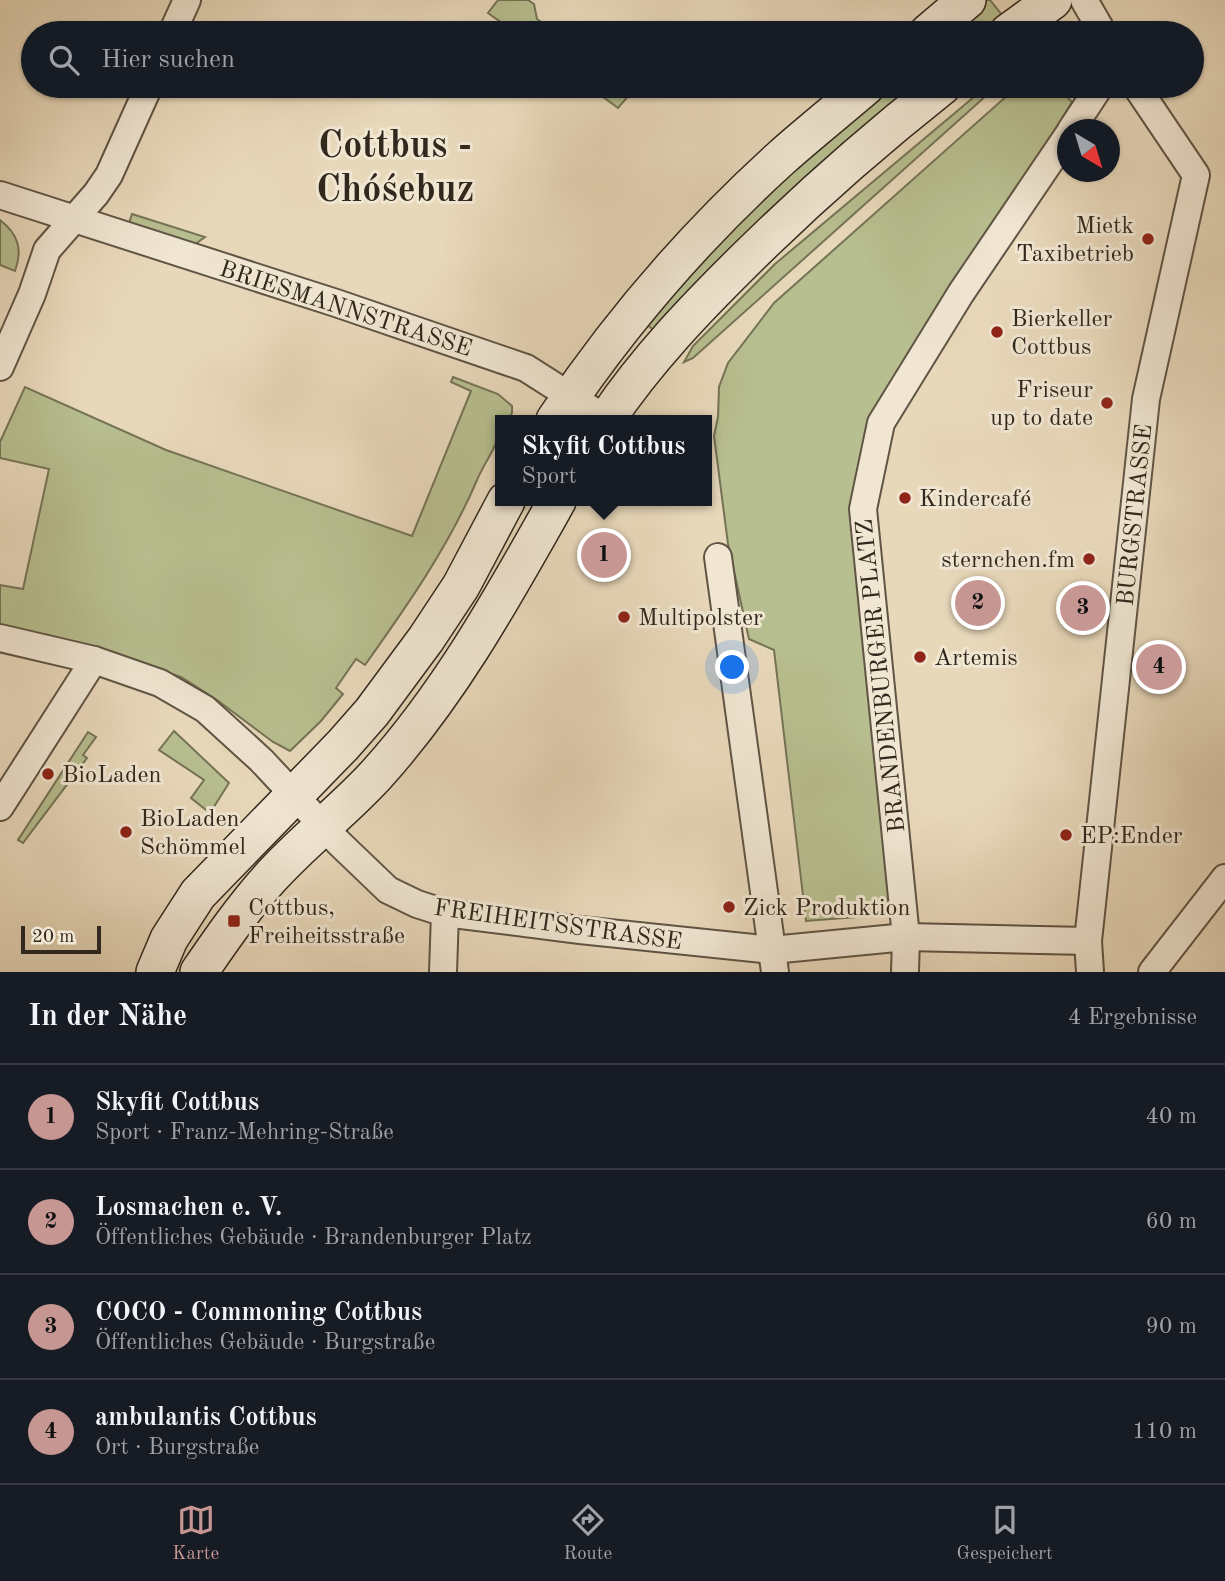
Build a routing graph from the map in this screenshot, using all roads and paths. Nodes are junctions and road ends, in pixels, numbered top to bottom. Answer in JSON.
{"nodes":[{"id":1,"x":187,"y":0,"type":"edge"},
{"id":2,"x":967,"y":0,"type":"edge"},
{"id":3,"x":1053,"y":0,"type":"edge"},
{"id":4,"x":1084,"y":0,"type":"edge"},
{"id":5,"x":177,"y":21,"type":"edge"},
{"id":6,"x":942,"y":21,"type":"edge"},
{"id":7,"x":1024,"y":21,"type":"edge"},
{"id":8,"x":1096,"y":21,"type":"edge"},
{"id":9,"x":144,"y":98,"type":"edge"},
{"id":10,"x":852,"y":98,"type":"edge"},
{"id":11,"x":928,"y":98,"type":"edge"},
{"id":12,"x":1092,"y":98,"type":"edge"},
{"id":13,"x":1144,"y":98,"type":"edge"},
{"id":14,"x":1078,"y":119,"type":"edge"},
{"id":15,"x":1057,"y":151,"type":"edge"},
{"id":16,"x":0,"y":195,"type":"edge"},
{"id":17,"x":75,"y":219,"type":"junction"},
{"id":18,"x":0,"y":367,"type":"edge"},
{"id":19,"x":563,"y":408,"type":"edge"},
{"id":20,"x":588,"y":415,"type":"edge"},
{"id":21,"x":610,"y":415,"type":"edge"},
{"id":22,"x":503,"y":506,"type":"edge"},
{"id":23,"x":554,"y":506,"type":"edge"},
{"id":24,"x":718,"y":557,"type":"dead end"},
{"id":25,"x":0,"y":638,"type":"edge"},
{"id":26,"x":94,"y":660,"type":"junction"},
{"id":27,"x":295,"y":795,"type":"junction"},
{"id":28,"x":0,"y":807,"type":"edge"},
{"id":29,"x":324,"y":827,"type":"junction"},
{"id":30,"x":1225,"y":877,"type":"edge"},
{"id":31,"x":445,"y":913,"type":"junction"},
{"id":32,"x":906,"y":937,"type":"junction"},
{"id":33,"x":1088,"y":941,"type":"junction"},
{"id":34,"x":774,"y":961,"type":"edge"},
{"id":35,"x":155,"y":972,"type":"edge"},
{"id":36,"x":199,"y":972,"type":"edge"},
{"id":37,"x":443,"y":972,"type":"edge"},
{"id":38,"x":905,"y":972,"type":"edge"},
{"id":39,"x":1090,"y":972,"type":"edge"},
{"id":40,"x":1152,"y":972,"type":"edge"}],
"edges":[{"from":1,"to":5,"type":"street"},
{"from":2,"to":6,"type":"main road"},
{"from":3,"to":7,"type":"main road"},
{"from":4,"to":8,"type":"street"},
{"from":9,"to":17,"type":"street"},
{"from":10,"to":19,"type":"main road"},
{"from":11,"to":21,"type":"main road"},
{"from":12,"to":14,"type":"street"},
{"from":13,"to":33,"type":"street","name":"BURGSTRASSE"},
{"from":15,"to":32,"type":"street","name":"BRANDENBURGER PLATZ"},
{"from":16,"to":17,"type":"street","name":"BRIESMANNSTRASSE"},
{"from":17,"to":18,"type":"street"},
{"from":17,"to":19,"type":"street","name":"BRIESMANNSTRASSE"},
{"from":19,"to":20,"type":"street","name":"BRIESMANNSTRASSE"},
{"from":22,"to":27,"type":"main road"},
{"from":23,"to":29,"type":"main road"},
{"from":24,"to":34,"type":"street"},
{"from":25,"to":26,"type":"street","name":"FREIHEITSSTRASSE"},
{"from":26,"to":27,"type":"street","name":"FREIHEITSSTRASSE"},
{"from":26,"to":28,"type":"street"},
{"from":27,"to":29,"type":"street","name":"FREIHEITSSTRASSE"},
{"from":27,"to":35,"type":"main road"},
{"from":29,"to":31,"type":"street","name":"FREIHEITSSTRASSE"},
{"from":29,"to":36,"type":"main road"},
{"from":30,"to":40,"type":"street"},
{"from":31,"to":34,"type":"street","name":"FREIHEITSSTRASSE"},
{"from":31,"to":37,"type":"street"},
{"from":32,"to":33,"type":"street","name":"FREIHEITSSTRASSE"},
{"from":32,"to":34,"type":"street","name":"FREIHEITSSTRASSE"},
{"from":32,"to":38,"type":"street","name":"BRANDENBURGER PLATZ"},
{"from":33,"to":39,"type":"street","name":"BURGSTRASSE"}]}
